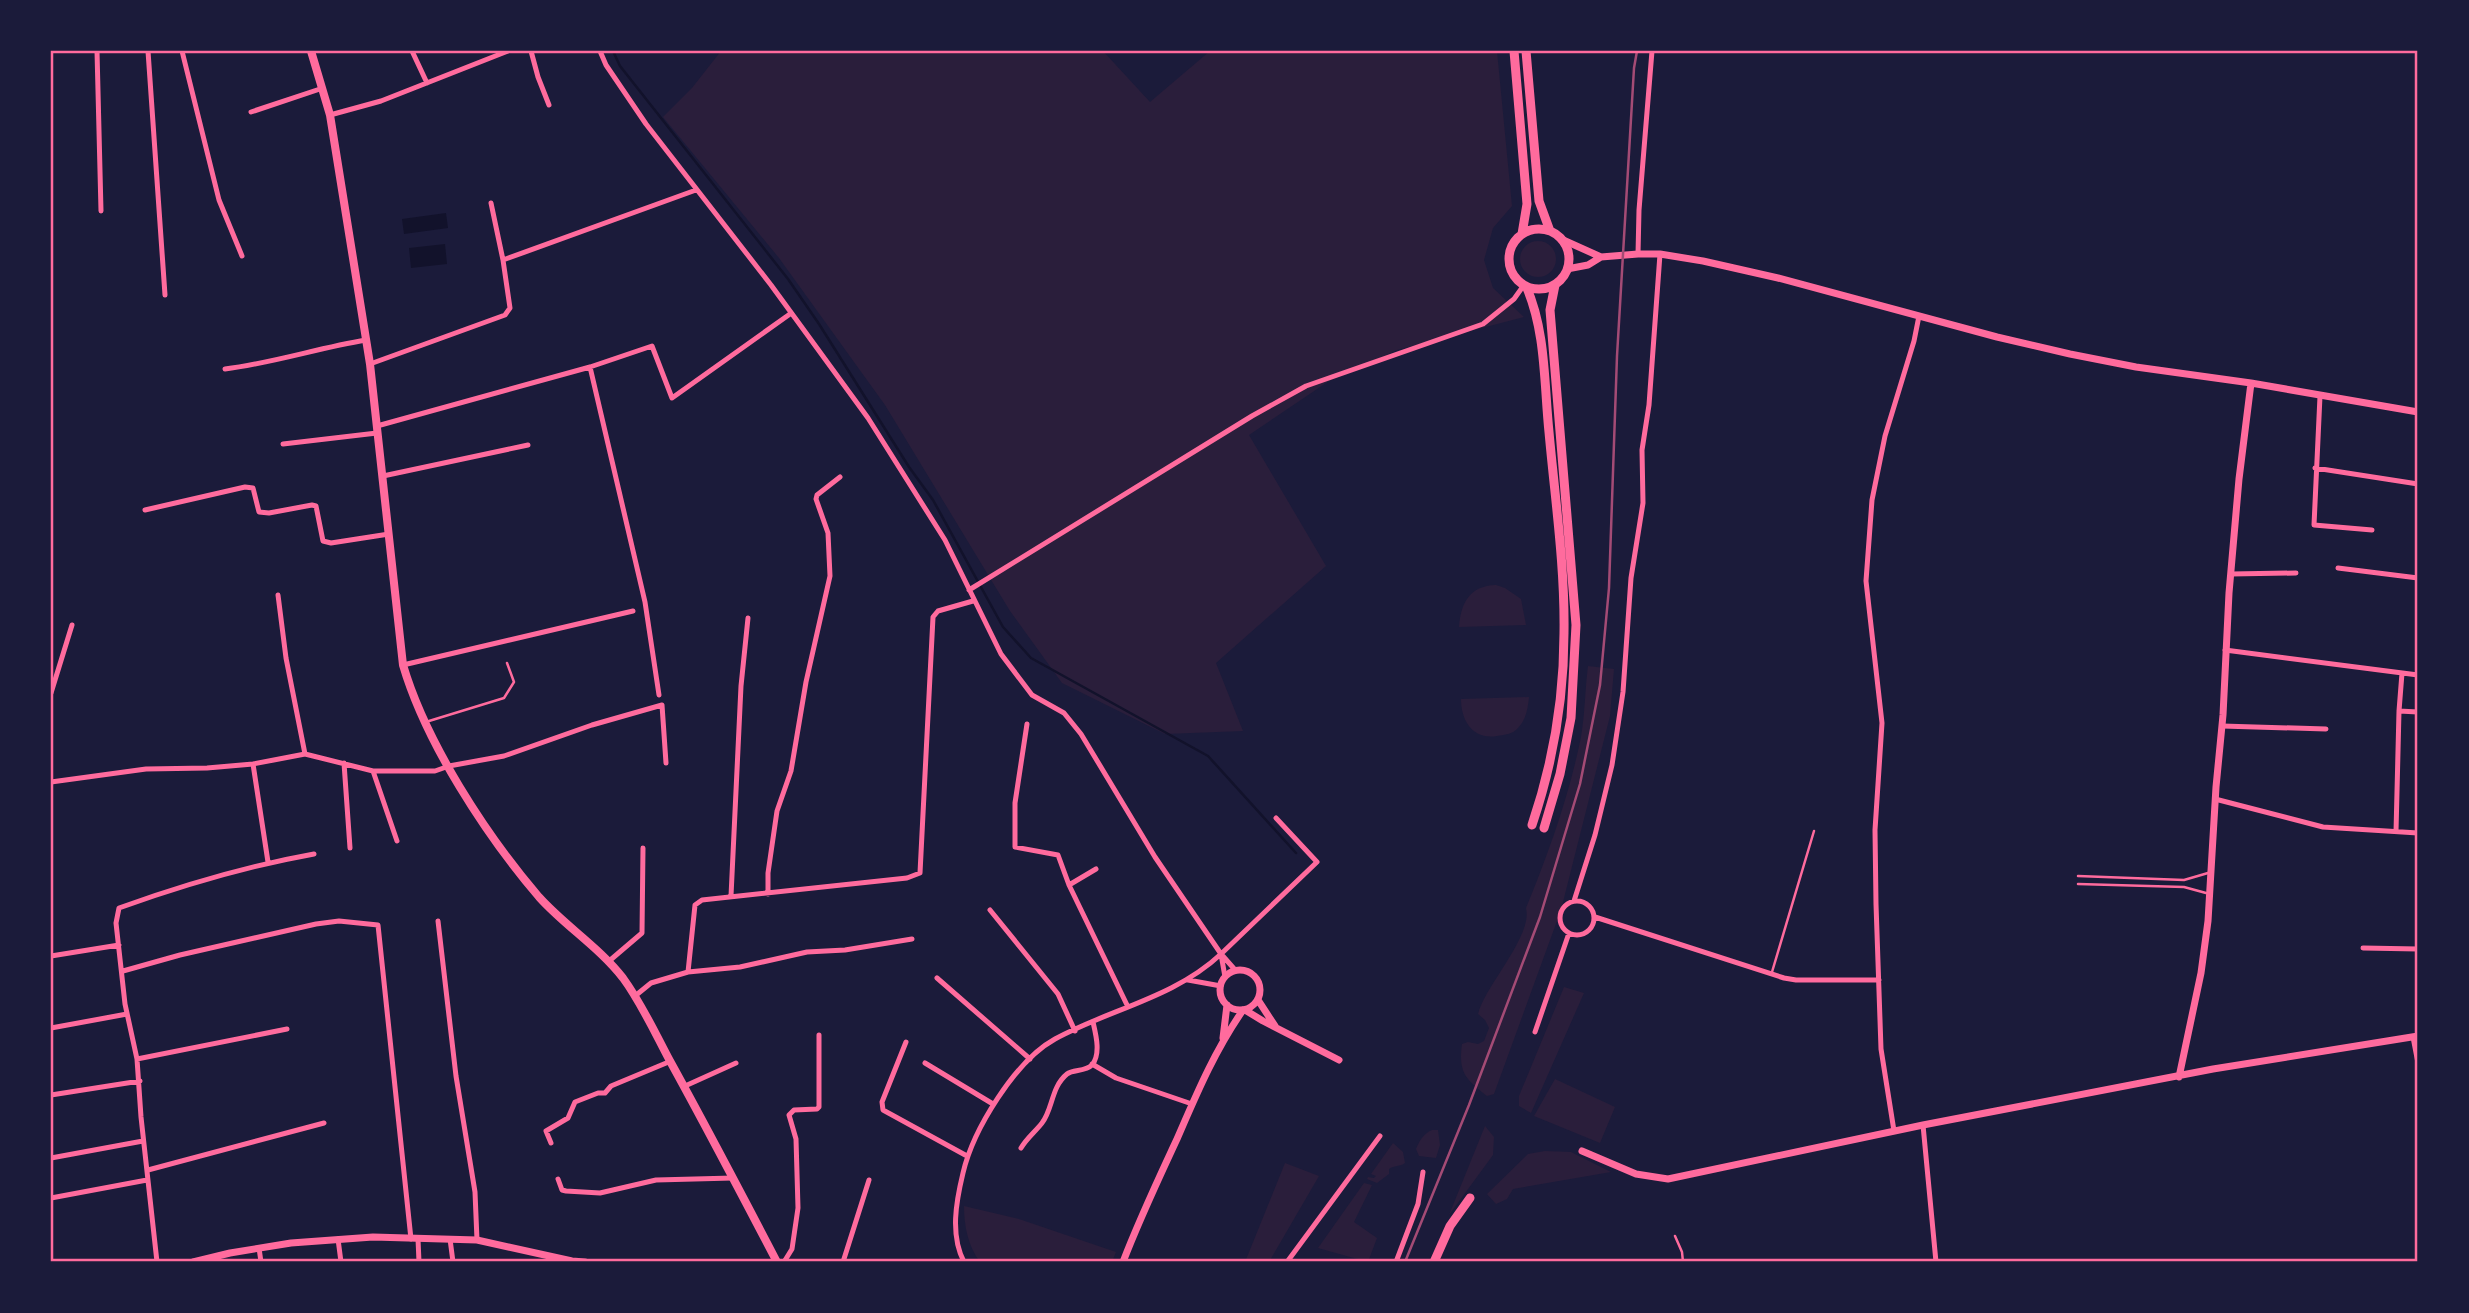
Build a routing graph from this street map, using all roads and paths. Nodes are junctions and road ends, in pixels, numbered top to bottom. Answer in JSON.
{"nodes":[{"id":1,"x":97,"y":51,"type":"edge"},
{"id":2,"x":148,"y":51,"type":"edge"},
{"id":3,"x":182,"y":51,"type":"edge"},
{"id":4,"x":311,"y":51,"type":"edge"},
{"id":5,"x":412,"y":51,"type":"edge"},
{"id":6,"x":508,"y":51,"type":"edge"},
{"id":7,"x":531,"y":51,"type":"edge"},
{"id":8,"x":600,"y":51,"type":"edge"},
{"id":9,"x":1514,"y":51,"type":"edge"},
{"id":10,"x":1526,"y":51,"type":"edge"},
{"id":11,"x":1652,"y":51,"type":"edge"},
{"id":12,"x":426,"y":83,"type":"junction"},
{"id":13,"x":324,"y":89,"type":"junction"},
{"id":14,"x":549,"y":105,"type":"dead end"},
{"id":15,"x":251,"y":112,"type":"dead end"},
{"id":16,"x":330,"y":115,"type":"junction"},
{"id":17,"x":696,"y":190,"type":"junction"},
{"id":18,"x":491,"y":203,"type":"dead end"},
{"id":19,"x":101,"y":211,"type":"dead end"},
{"id":20,"x":1550,"y":231,"type":"junction"},
{"id":21,"x":1522,"y":234,"type":"junction"},
{"id":22,"x":1561,"y":239,"type":"junction"},
{"id":23,"x":1638,"y":254,"type":"junction"},
{"id":24,"x":1660,"y":254,"type":"junction"},
{"id":25,"x":242,"y":256,"type":"dead end"},
{"id":26,"x":1601,"y":257,"type":"junction"},
{"id":27,"x":503,"y":260,"type":"junction"},
{"id":28,"x":1567,"y":269,"type":"junction"},
{"id":29,"x":1555,"y":285,"type":"junction"},
{"id":30,"x":1525,"y":286,"type":"junction"},
{"id":31,"x":165,"y":295,"type":"dead end"},
{"id":32,"x":790,"y":314,"type":"junction"},
{"id":33,"x":1919,"y":316,"type":"junction"},
{"id":34,"x":366,"y":340,"type":"junction"},
{"id":35,"x":370,"y":363,"type":"junction"},
{"id":36,"x":590,"y":367,"type":"junction"},
{"id":37,"x":225,"y":369,"type":"dead end"},
{"id":38,"x":2251,"y":383,"type":"junction"},
{"id":39,"x":2320,"y":396,"type":"junction"},
{"id":40,"x":2418,"y":412,"type":"edge"},
{"id":41,"x":377,"y":429,"type":"junction"},
{"id":42,"x":284,"y":444,"type":"dead end"},
{"id":43,"x":528,"y":445,"type":"dead end"},
{"id":44,"x":2315,"y":468,"type":"junction"},
{"id":45,"x":383,"y":476,"type":"junction"},
{"id":46,"x":839,"y":477,"type":"dead end"},
{"id":47,"x":2418,"y":484,"type":"edge"},
{"id":48,"x":145,"y":510,"type":"dead end"},
{"id":49,"x":2372,"y":530,"type":"dead end"},
{"id":50,"x":389,"y":534,"type":"junction"},
{"id":51,"x":2338,"y":568,"type":"dead end"},
{"id":52,"x":2296,"y":573,"type":"dead end"},
{"id":53,"x":2231,"y":575,"type":"junction"},
{"id":54,"x":2418,"y":578,"type":"edge"},
{"id":55,"x":971,"y":589,"type":"junction"},
{"id":56,"x":278,"y":595,"type":"dead end"},
{"id":57,"x":973,"y":601,"type":"junction"},
{"id":58,"x":633,"y":611,"type":"dead end"},
{"id":59,"x":748,"y":618,"type":"dead end"},
{"id":60,"x":72,"y":625,"type":"dead end"},
{"id":61,"x":2225,"y":650,"type":"junction"},
{"id":62,"x":507,"y":663,"type":"dead end"},
{"id":63,"x":403,"y":665,"type":"junction"},
{"id":64,"x":2402,"y":673,"type":"junction"},
{"id":65,"x":2418,"y":675,"type":"edge"},
{"id":66,"x":51,"y":694,"type":"edge"},
{"id":67,"x":659,"y":695,"type":"dead end"},
{"id":68,"x":2399,"y":711,"type":"junction"},
{"id":69,"x":2418,"y":712,"type":"edge"},
{"id":70,"x":425,"y":722,"type":"junction"},
{"id":71,"x":1027,"y":724,"type":"dead end"},
{"id":72,"x":2222,"y":726,"type":"junction"},
{"id":73,"x":2326,"y":729,"type":"dead end"},
{"id":74,"x":305,"y":754,"type":"junction"},
{"id":75,"x":344,"y":763,"type":"junction"},
{"id":76,"x":666,"y":763,"type":"dead end"},
{"id":77,"x":253,"y":764,"type":"junction"},
{"id":78,"x":449,"y":766,"type":"junction"},
{"id":79,"x":373,"y":771,"type":"junction"},
{"id":80,"x":51,"y":782,"type":"edge"},
{"id":81,"x":2215,"y":799,"type":"junction"},
{"id":82,"x":1276,"y":817,"type":"dead end"},
{"id":83,"x":1532,"y":825,"type":"dead end"},
{"id":84,"x":1544,"y":828,"type":"dead end"},
{"id":85,"x":1814,"y":831,"type":"dead end"},
{"id":86,"x":2396,"y":832,"type":"junction"},
{"id":87,"x":2418,"y":833,"type":"edge"},
{"id":88,"x":397,"y":841,"type":"dead end"},
{"id":89,"x":350,"y":848,"type":"dead end"},
{"id":90,"x":643,"y":848,"type":"dead end"},
{"id":91,"x":314,"y":854,"type":"dead end"},
{"id":92,"x":268,"y":862,"type":"junction"},
{"id":93,"x":1096,"y":869,"type":"dead end"},
{"id":94,"x":2211,"y":872,"type":"junction"},
{"id":95,"x":2078,"y":876,"type":"dead end"},
{"id":96,"x":2078,"y":884,"type":"dead end"},
{"id":97,"x":1069,"y":885,"type":"junction"},
{"id":98,"x":768,"y":894,"type":"junction"},
{"id":99,"x":2210,"y":894,"type":"junction"},
{"id":100,"x":731,"y":896,"type":"junction"},
{"id":101,"x":1574,"y":901,"type":"junction"},
{"id":102,"x":990,"y":910,"type":"dead end"},
{"id":103,"x":1595,"y":917,"type":"junction"},
{"id":104,"x":438,"y":921,"type":"dead end"},
{"id":105,"x":1569,"y":933,"type":"junction"},
{"id":106,"x":912,"y":939,"type":"dead end"},
{"id":107,"x":119,"y":945,"type":"junction"},
{"id":108,"x":2363,"y":948,"type":"dead end"},
{"id":109,"x":2418,"y":949,"type":"edge"},
{"id":110,"x":1221,"y":954,"type":"junction"},
{"id":111,"x":51,"y":957,"type":"edge"},
{"id":112,"x":608,"y":962,"type":"junction"},
{"id":113,"x":123,"y":971,"type":"junction"},
{"id":114,"x":1237,"y":971,"type":"junction"},
{"id":115,"x":688,"y":972,"type":"junction"},
{"id":116,"x":1772,"y":974,"type":"junction"},
{"id":117,"x":1225,"y":977,"type":"junction"},
{"id":118,"x":937,"y":978,"type":"dead end"},
{"id":119,"x":1188,"y":980,"type":"junction"},
{"id":120,"x":1879,"y":980,"type":"junction"},
{"id":121,"x":1221,"y":986,"type":"junction"},
{"id":122,"x":635,"y":996,"type":"junction"},
{"id":123,"x":1258,"y":1000,"type":"junction"},
{"id":124,"x":1227,"y":1005,"type":"junction"},
{"id":125,"x":1128,"y":1007,"type":"junction"},
{"id":126,"x":1244,"y":1010,"type":"junction"},
{"id":127,"x":127,"y":1014,"type":"junction"},
{"id":128,"x":1093,"y":1022,"type":"junction"},
{"id":129,"x":1275,"y":1027,"type":"junction"},
{"id":130,"x":51,"y":1028,"type":"edge"},
{"id":131,"x":287,"y":1030,"type":"dead end"},
{"id":132,"x":1075,"y":1031,"type":"junction"},
{"id":133,"x":1535,"y":1032,"type":"dead end"},
{"id":134,"x":820,"y":1035,"type":"dead end"},
{"id":135,"x":2415,"y":1036,"type":"edge"},
{"id":136,"x":1222,"y":1039,"type":"junction"},
{"id":137,"x":906,"y":1042,"type":"dead end"},
{"id":138,"x":138,"y":1059,"type":"junction"},
{"id":139,"x":1030,"y":1059,"type":"junction"},
{"id":140,"x":1339,"y":1060,"type":"dead end"},
{"id":141,"x":671,"y":1061,"type":"junction"},
{"id":142,"x":736,"y":1063,"type":"dead end"},
{"id":143,"x":925,"y":1063,"type":"dead end"},
{"id":144,"x":2418,"y":1063,"type":"edge"},
{"id":145,"x":1093,"y":1064,"type":"junction"},
{"id":146,"x":2179,"y":1077,"type":"junction"},
{"id":147,"x":140,"y":1082,"type":"junction"},
{"id":148,"x":685,"y":1086,"type":"junction"},
{"id":149,"x":51,"y":1095,"type":"edge"},
{"id":150,"x":993,"y":1104,"type":"junction"},
{"id":151,"x":1192,"y":1104,"type":"junction"},
{"id":152,"x":324,"y":1123,"type":"dead end"},
{"id":153,"x":1923,"y":1125,"type":"junction"},
{"id":154,"x":1894,"y":1131,"type":"junction"},
{"id":155,"x":1380,"y":1136,"type":"dead end"},
{"id":156,"x":143,"y":1141,"type":"junction"},
{"id":157,"x":551,"y":1143,"type":"dead end"},
{"id":158,"x":1021,"y":1148,"type":"dead end"},
{"id":159,"x":1582,"y":1152,"type":"dead end"},
{"id":160,"x":967,"y":1156,"type":"junction"},
{"id":161,"x":51,"y":1158,"type":"edge"},
{"id":162,"x":148,"y":1170,"type":"junction"},
{"id":163,"x":1423,"y":1172,"type":"dead end"},
{"id":164,"x":733,"y":1178,"type":"junction"},
{"id":165,"x":558,"y":1179,"type":"dead end"},
{"id":166,"x":147,"y":1180,"type":"junction"},
{"id":167,"x":869,"y":1180,"type":"dead end"},
{"id":168,"x":51,"y":1198,"type":"edge"},
{"id":169,"x":1470,"y":1198,"type":"dead end"},
{"id":170,"x":1675,"y":1236,"type":"dead end"},
{"id":171,"x":338,"y":1239,"type":"junction"},
{"id":172,"x":414,"y":1239,"type":"junction"},
{"id":173,"x":450,"y":1239,"type":"junction"},
{"id":174,"x":477,"y":1240,"type":"junction"},
{"id":175,"x":259,"y":1248,"type":"junction"},
{"id":176,"x":157,"y":1262,"type":"edge"},
{"id":177,"x":193,"y":1262,"type":"edge"},
{"id":178,"x":261,"y":1262,"type":"edge"},
{"id":179,"x":341,"y":1262,"type":"edge"},
{"id":180,"x":419,"y":1262,"type":"edge"},
{"id":181,"x":453,"y":1262,"type":"edge"},
{"id":182,"x":585,"y":1262,"type":"edge"},
{"id":183,"x":777,"y":1262,"type":"edge"},
{"id":184,"x":784,"y":1262,"type":"edge"},
{"id":185,"x":843,"y":1262,"type":"edge"},
{"id":186,"x":964,"y":1262,"type":"edge"},
{"id":187,"x":1124,"y":1262,"type":"edge"},
{"id":188,"x":1287,"y":1262,"type":"edge"},
{"id":189,"x":1395,"y":1262,"type":"edge"},
{"id":190,"x":1434,"y":1262,"type":"edge"},
{"id":191,"x":1683,"y":1262,"type":"edge"},
{"id":192,"x":1936,"y":1262,"type":"edge"}],
"edges":[{"from":1,"to":19,"type":"street"},
{"from":2,"to":31,"type":"street"},
{"from":3,"to":25,"type":"street"},
{"from":4,"to":13,"type":"main road"},
{"from":5,"to":12,"type":"street"},
{"from":6,"to":12,"type":"street"},
{"from":7,"to":14,"type":"street"},
{"from":8,"to":17,"type":"street"},
{"from":9,"to":21,"type":"main road"},
{"from":10,"to":20,"type":"main road"},
{"from":11,"to":23,"type":"street"},
{"from":12,"to":16,"type":"street"},
{"from":13,"to":15,"type":"street"},
{"from":13,"to":16,"type":"main road"},
{"from":16,"to":34,"type":"main road"},
{"from":17,"to":27,"type":"street"},
{"from":17,"to":32,"type":"street"},
{"from":18,"to":27,"type":"street"},
{"from":20,"to":21,"type":"main road"},
{"from":20,"to":22,"type":"main road"},
{"from":21,"to":30,"type":"main road"},
{"from":22,"to":26,"type":"street"},
{"from":22,"to":28,"type":"main road"},
{"from":23,"to":24,"type":"street"},
{"from":23,"to":26,"type":"street"},
{"from":24,"to":33,"type":"street"},
{"from":24,"to":101,"type":"street"},
{"from":26,"to":28,"type":"street"},
{"from":27,"to":35,"type":"street"},
{"from":28,"to":29,"type":"main road"},
{"from":29,"to":30,"type":"main road"},
{"from":29,"to":84,"type":"main road"},
{"from":30,"to":55,"type":"street"},
{"from":30,"to":83,"type":"main road"},
{"from":32,"to":36,"type":"street"},
{"from":32,"to":55,"type":"street"},
{"from":33,"to":38,"type":"street"},
{"from":33,"to":120,"type":"street"},
{"from":34,"to":35,"type":"main road"},
{"from":34,"to":37,"type":"street"},
{"from":35,"to":41,"type":"main road"},
{"from":36,"to":41,"type":"street"},
{"from":36,"to":67,"type":"street"},
{"from":38,"to":39,"type":"street"},
{"from":38,"to":53,"type":"street"},
{"from":39,"to":40,"type":"street"},
{"from":39,"to":44,"type":"street"},
{"from":41,"to":42,"type":"street"},
{"from":41,"to":45,"type":"main road"},
{"from":43,"to":45,"type":"street"},
{"from":44,"to":47,"type":"street"},
{"from":44,"to":49,"type":"street"},
{"from":45,"to":50,"type":"main road"},
{"from":46,"to":98,"type":"street"},
{"from":48,"to":50,"type":"street"},
{"from":50,"to":63,"type":"main road"},
{"from":51,"to":54,"type":"street"},
{"from":52,"to":53,"type":"street"},
{"from":53,"to":61,"type":"street"},
{"from":55,"to":57,"type":"street"},
{"from":56,"to":74,"type":"street"},
{"from":57,"to":98,"type":"street"},
{"from":57,"to":110,"type":"street"},
{"from":58,"to":63,"type":"street"},
{"from":59,"to":100,"type":"street"},
{"from":60,"to":66,"type":"street"},
{"from":61,"to":64,"type":"street"},
{"from":61,"to":72,"type":"street"},
{"from":62,"to":70,"type":"lane"},
{"from":63,"to":70,"type":"main road"},
{"from":64,"to":65,"type":"street"},
{"from":64,"to":68,"type":"street"},
{"from":68,"to":69,"type":"street"},
{"from":68,"to":86,"type":"street"},
{"from":70,"to":78,"type":"main road"},
{"from":71,"to":97,"type":"street"},
{"from":72,"to":73,"type":"street"},
{"from":72,"to":81,"type":"street"},
{"from":74,"to":75,"type":"street"},
{"from":74,"to":77,"type":"street"},
{"from":75,"to":79,"type":"street"},
{"from":75,"to":89,"type":"street"},
{"from":76,"to":78,"type":"street"},
{"from":77,"to":80,"type":"street"},
{"from":77,"to":92,"type":"street"},
{"from":78,"to":79,"type":"street"},
{"from":78,"to":112,"type":"main road"},
{"from":79,"to":88,"type":"street"},
{"from":81,"to":86,"type":"street"},
{"from":81,"to":94,"type":"street"},
{"from":82,"to":110,"type":"street"},
{"from":85,"to":116,"type":"lane"},
{"from":86,"to":87,"type":"street"},
{"from":90,"to":112,"type":"street"},
{"from":91,"to":92,"type":"street"},
{"from":92,"to":107,"type":"street"},
{"from":93,"to":97,"type":"street"},
{"from":94,"to":95,"type":"lane"},
{"from":94,"to":99,"type":"street"},
{"from":96,"to":99,"type":"lane"},
{"from":97,"to":125,"type":"street"},
{"from":98,"to":100,"type":"street"},
{"from":99,"to":146,"type":"street"},
{"from":100,"to":115,"type":"street"},
{"from":101,"to":103,"type":"street"},
{"from":101,"to":105,"type":"street"},
{"from":102,"to":132,"type":"street"},
{"from":103,"to":105,"type":"street"},
{"from":103,"to":116,"type":"street"},
{"from":104,"to":174,"type":"street"},
{"from":105,"to":133,"type":"street"},
{"from":106,"to":115,"type":"street"},
{"from":107,"to":111,"type":"street"},
{"from":107,"to":113,"type":"street"},
{"from":108,"to":109,"type":"street"},
{"from":110,"to":114,"type":"street"},
{"from":110,"to":117,"type":"street"},
{"from":110,"to":119,"type":"street"},
{"from":112,"to":122,"type":"main road"},
{"from":113,"to":127,"type":"street"},
{"from":113,"to":172,"type":"street"},
{"from":114,"to":117,"type":"street"},
{"from":114,"to":123,"type":"street"},
{"from":115,"to":122,"type":"street"},
{"from":116,"to":120,"type":"street"},
{"from":117,"to":121,"type":"street"},
{"from":118,"to":139,"type":"street"},
{"from":119,"to":121,"type":"street"},
{"from":119,"to":125,"type":"street"},
{"from":120,"to":154,"type":"street"},
{"from":121,"to":124,"type":"street"},
{"from":122,"to":141,"type":"main road"},
{"from":123,"to":126,"type":"street"},
{"from":123,"to":129,"type":"street"},
{"from":124,"to":126,"type":"street"},
{"from":124,"to":136,"type":"street"},
{"from":125,"to":128,"type":"street"},
{"from":126,"to":129,"type":"street"},
{"from":126,"to":136,"type":"street"},
{"from":127,"to":130,"type":"street"},
{"from":127,"to":138,"type":"street"},
{"from":128,"to":132,"type":"street"},
{"from":128,"to":145,"type":"street"},
{"from":129,"to":140,"type":"street"},
{"from":131,"to":138,"type":"street"},
{"from":132,"to":139,"type":"street"},
{"from":134,"to":184,"type":"street"},
{"from":135,"to":144,"type":"street"},
{"from":135,"to":146,"type":"street"},
{"from":136,"to":151,"type":"street"},
{"from":137,"to":160,"type":"street"},
{"from":138,"to":147,"type":"street"},
{"from":139,"to":150,"type":"street"},
{"from":141,"to":148,"type":"main road"},
{"from":141,"to":157,"type":"street"},
{"from":142,"to":148,"type":"street"},
{"from":143,"to":150,"type":"street"},
{"from":145,"to":151,"type":"street"},
{"from":145,"to":158,"type":"street"},
{"from":146,"to":153,"type":"street"},
{"from":147,"to":149,"type":"street"},
{"from":147,"to":156,"type":"street"},
{"from":148,"to":164,"type":"main road"},
{"from":150,"to":160,"type":"street"},
{"from":151,"to":187,"type":"street"},
{"from":152,"to":162,"type":"street"},
{"from":153,"to":154,"type":"street"},
{"from":153,"to":192,"type":"street"},
{"from":154,"to":159,"type":"street"},
{"from":155,"to":188,"type":"street"},
{"from":156,"to":161,"type":"street"},
{"from":156,"to":162,"type":"street"},
{"from":160,"to":186,"type":"street"},
{"from":162,"to":166,"type":"street"},
{"from":163,"to":189,"type":"street"},
{"from":164,"to":165,"type":"street"},
{"from":164,"to":183,"type":"main road"},
{"from":166,"to":168,"type":"street"},
{"from":166,"to":176,"type":"street"},
{"from":167,"to":185,"type":"street"},
{"from":169,"to":190,"type":"main road"},
{"from":170,"to":191,"type":"lane"},
{"from":171,"to":172,"type":"street"},
{"from":171,"to":175,"type":"street"},
{"from":171,"to":179,"type":"street"},
{"from":172,"to":173,"type":"street"},
{"from":172,"to":180,"type":"street"},
{"from":173,"to":174,"type":"street"},
{"from":173,"to":181,"type":"street"},
{"from":174,"to":182,"type":"street"},
{"from":175,"to":177,"type":"street"},
{"from":175,"to":178,"type":"street"}]}
